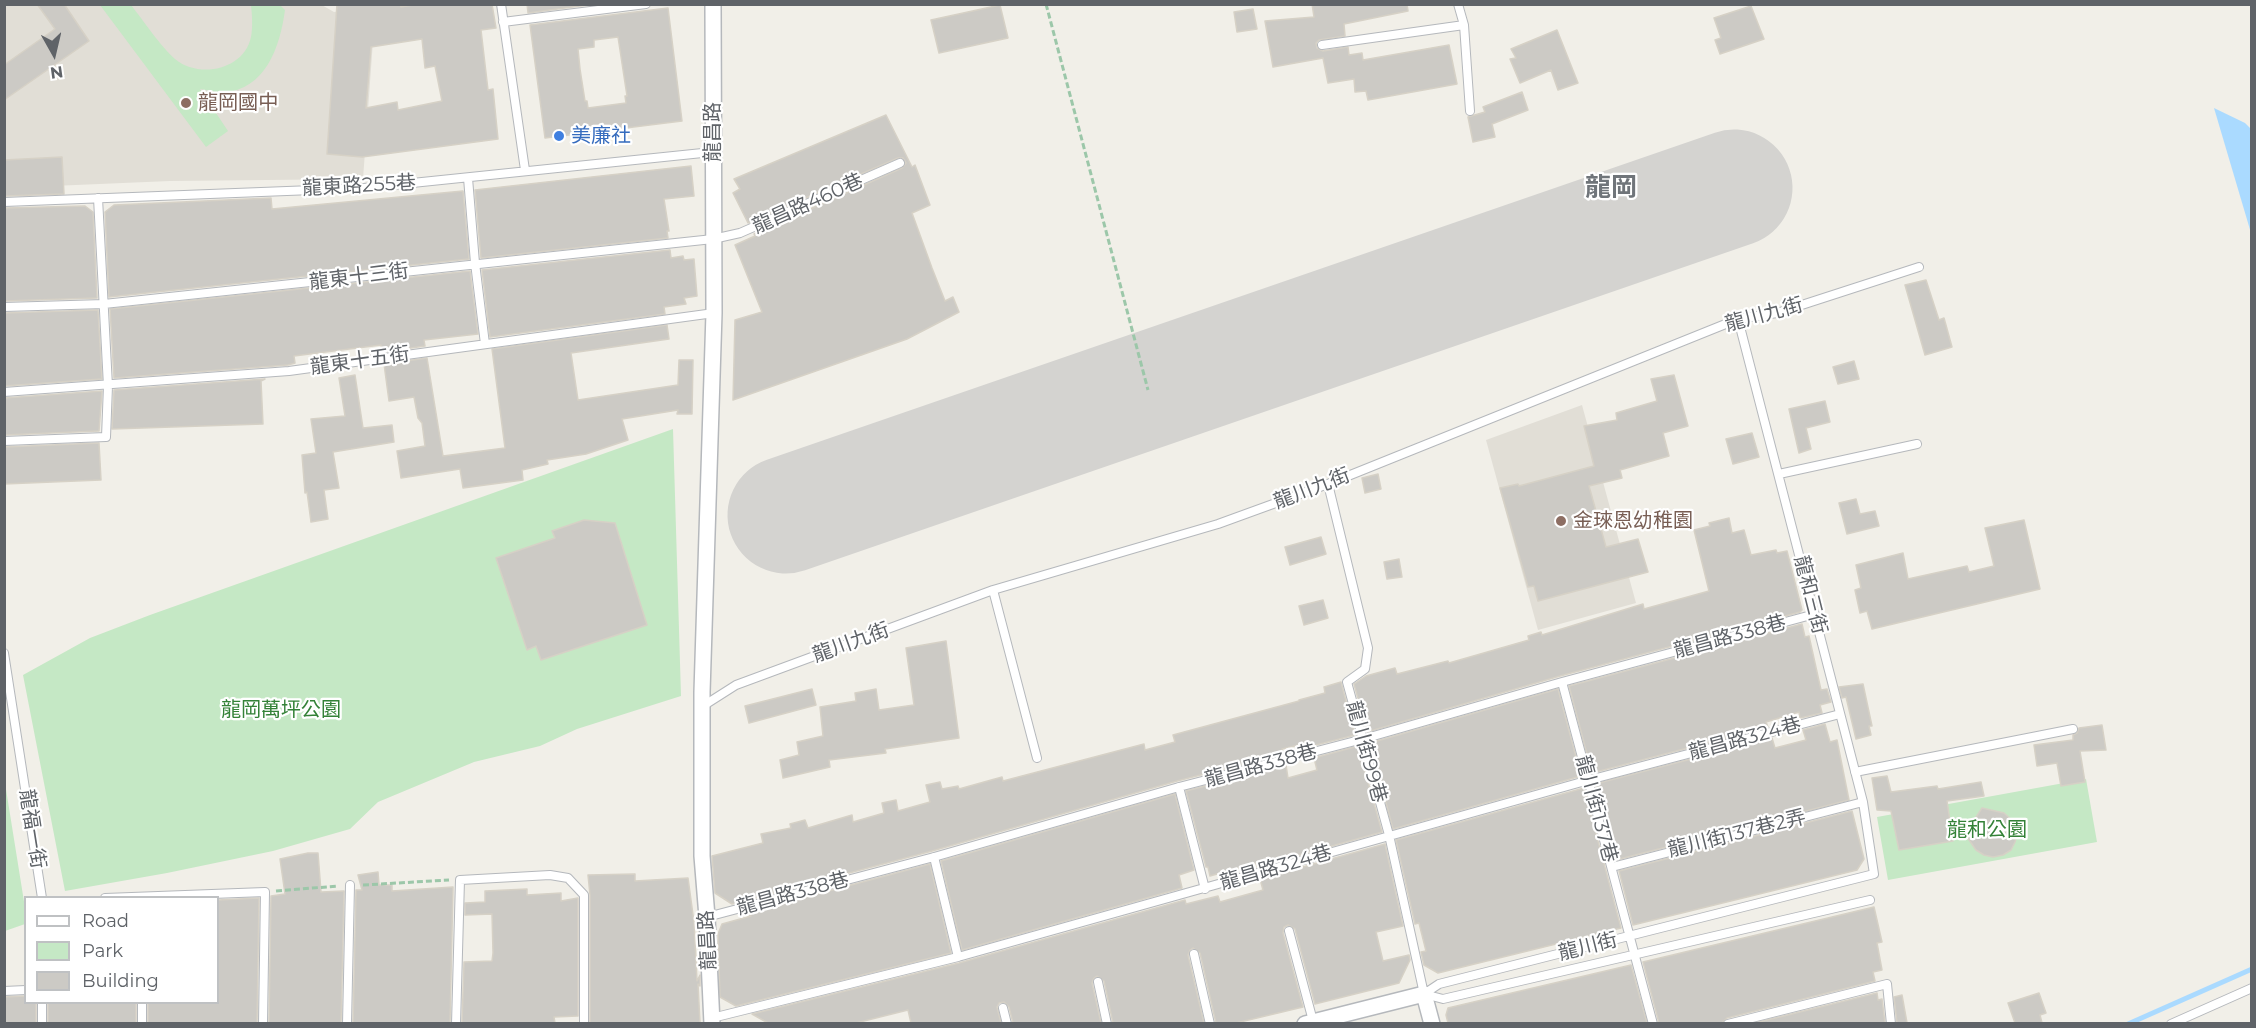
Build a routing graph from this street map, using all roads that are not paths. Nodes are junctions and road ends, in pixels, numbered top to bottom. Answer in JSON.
{"nodes":[{"id":1,"x":501,"y":4,"type":"edge"},
{"id":2,"x":646,"y":4,"type":"edge"},
{"id":3,"x":713,"y":4,"type":"edge"},
{"id":4,"x":1458,"y":4,"type":"edge"},
{"id":5,"x":503,"y":22,"type":"junction"},
{"id":6,"x":1464,"y":25,"type":"junction"},
{"id":7,"x":1322,"y":45,"type":"dead end"},
{"id":8,"x":1470,"y":111,"type":"dead end"},
{"id":9,"x":712,"y":152,"type":"junction"},
{"id":10,"x":900,"y":163,"type":"dead end"},
{"id":11,"x":525,"y":170,"type":"junction"},
{"id":12,"x":468,"y":178,"type":"junction"},
{"id":13,"x":98,"y":198,"type":"junction"},
{"id":14,"x":4,"y":202,"type":"edge"},
{"id":15,"x":713,"y":239,"type":"junction"},
{"id":16,"x":475,"y":263,"type":"junction"},
{"id":17,"x":1919,"y":267,"type":"dead end"},
{"id":18,"x":104,"y":304,"type":"junction"},
{"id":19,"x":4,"y":307,"type":"edge"},
{"id":20,"x":714,"y":313,"type":"junction"},
{"id":21,"x":1738,"y":319,"type":"junction"},
{"id":22,"x":485,"y":344,"type":"junction"},
{"id":23,"x":108,"y":386,"type":"junction"},
{"id":24,"x":4,"y":392,"type":"edge"},
{"id":25,"x":4,"y":441,"type":"edge"},
{"id":26,"x":1917,"y":444,"type":"dead end"},
{"id":27,"x":1779,"y":474,"type":"junction"},
{"id":28,"x":1328,"y":484,"type":"junction"},
{"id":29,"x":993,"y":590,"type":"junction"},
{"id":30,"x":1815,"y":614,"type":"junction"},
{"id":31,"x":4,"y":653,"type":"edge"},
{"id":32,"x":1562,"y":682,"type":"junction"},
{"id":33,"x":703,"y":706,"type":"junction"},
{"id":34,"x":1840,"y":714,"type":"junction"},
{"id":35,"x":2073,"y":729,"type":"dead end"},
{"id":36,"x":1363,"y":739,"type":"junction"},
{"id":37,"x":1037,"y":758,"type":"dead end"},
{"id":38,"x":1855,"y":772,"type":"junction"},
{"id":39,"x":1589,"y":780,"type":"junction"},
{"id":40,"x":1179,"y":787,"type":"junction"},
{"id":41,"x":1863,"y":802,"type":"junction"},
{"id":42,"x":1389,"y":835,"type":"junction"},
{"id":43,"x":934,"y":857,"type":"junction"},
{"id":44,"x":1612,"y":867,"type":"junction"},
{"id":45,"x":1874,"y":874,"type":"joint"},
{"id":46,"x":350,"y":885,"type":"dead end"},
{"id":47,"x":1205,"y":889,"type":"junction"},
{"id":48,"x":42,"y":896,"type":"edge"},
{"id":49,"x":159,"y":896,"type":"edge"},
{"id":50,"x":1870,"y":900,"type":"dead end"},
{"id":51,"x":707,"y":917,"type":"junction"},
{"id":52,"x":1289,"y":931,"type":"dead end"},
{"id":53,"x":1630,"y":936,"type":"junction"},
{"id":54,"x":1194,"y":954,"type":"dead end"},
{"id":55,"x":1634,"y":955,"type":"junction"},
{"id":56,"x":958,"y":957,"type":"junction"},
{"id":57,"x":1098,"y":982,"type":"dead end"},
{"id":58,"x":2252,"y":988,"type":"edge"},
{"id":59,"x":24,"y":990,"type":"edge"},
{"id":60,"x":4,"y":991,"type":"edge"},
{"id":61,"x":1424,"y":994,"type":"junction"},
{"id":62,"x":42,"y":1004,"type":"edge"},
{"id":63,"x":142,"y":1004,"type":"edge"},
{"id":64,"x":1003,"y":1008,"type":"dead end"},
{"id":65,"x":712,"y":1021,"type":"edge"},
{"id":66,"x":1309,"y":1022,"type":"edge"},
{"id":67,"x":42,"y":1023,"type":"edge"},
{"id":68,"x":142,"y":1023,"type":"edge"},
{"id":69,"x":263,"y":1023,"type":"edge"},
{"id":70,"x":347,"y":1023,"type":"edge"},
{"id":71,"x":456,"y":1023,"type":"edge"},
{"id":72,"x":584,"y":1023,"type":"edge"},
{"id":73,"x":1007,"y":1023,"type":"edge"},
{"id":74,"x":1107,"y":1023,"type":"edge"},
{"id":75,"x":1210,"y":1023,"type":"edge"},
{"id":76,"x":1432,"y":1023,"type":"edge"},
{"id":77,"x":1653,"y":1023,"type":"edge"},
{"id":78,"x":1728,"y":1023,"type":"edge"},
{"id":79,"x":1890,"y":1023,"type":"edge"},
{"id":80,"x":2171,"y":1023,"type":"edge"}],
"edges":[{"from":1,"to":5,"type":"lane"},
{"from":2,"to":5,"type":"lane"},
{"from":3,"to":9,"type":"street","name":"龍昌路"},
{"from":4,"to":6,"type":"lane"},
{"from":5,"to":11,"type":"lane"},
{"from":6,"to":7,"type":"lane"},
{"from":6,"to":8,"type":"lane"},
{"from":9,"to":11,"type":"lane","name":"龍東路255巷"},
{"from":9,"to":15,"type":"street","name":"龍昌路"},
{"from":10,"to":15,"type":"lane","name":"龍昌路460巷"},
{"from":11,"to":12,"type":"lane","name":"龍東路255巷"},
{"from":12,"to":13,"type":"lane","name":"龍東路255巷"},
{"from":12,"to":16,"type":"lane"},
{"from":13,"to":14,"type":"lane","name":"龍東路255巷"},
{"from":13,"to":18,"type":"lane"},
{"from":15,"to":16,"type":"lane","name":"龍東十三街"},
{"from":15,"to":20,"type":"street","name":"龍昌路"},
{"from":16,"to":18,"type":"lane","name":"龍東十三街"},
{"from":16,"to":22,"type":"lane"},
{"from":17,"to":21,"type":"lane","name":"龍川九街"},
{"from":18,"to":19,"type":"lane","name":"龍東十三街"},
{"from":18,"to":23,"type":"lane"},
{"from":20,"to":22,"type":"lane","name":"龍東十五街"},
{"from":20,"to":33,"type":"street","name":"龍昌路"},
{"from":21,"to":27,"type":"lane","name":"龍和三街"},
{"from":21,"to":28,"type":"lane","name":"龍川九街"},
{"from":22,"to":23,"type":"lane","name":"龍東十五街"},
{"from":23,"to":24,"type":"lane","name":"龍東十五街"},
{"from":23,"to":25,"type":"lane"},
{"from":26,"to":27,"type":"lane"},
{"from":27,"to":30,"type":"lane","name":"龍和三街"},
{"from":28,"to":29,"type":"lane","name":"龍川九街"},
{"from":28,"to":36,"type":"lane","name":"龍川街99巷"},
{"from":29,"to":33,"type":"lane","name":"龍川九街"},
{"from":29,"to":37,"type":"lane"},
{"from":30,"to":32,"type":"lane","name":"龍昌路338巷"},
{"from":30,"to":34,"type":"lane","name":"龍和三街"},
{"from":31,"to":48,"type":"lane","name":"龍福一街"},
{"from":32,"to":36,"type":"lane","name":"龍昌路338巷"},
{"from":32,"to":39,"type":"lane","name":"龍川街137巷"},
{"from":33,"to":51,"type":"street","name":"龍昌路"},
{"from":34,"to":38,"type":"lane","name":"龍和三街"},
{"from":34,"to":39,"type":"lane","name":"龍昌路324巷"},
{"from":35,"to":38,"type":"lane"},
{"from":36,"to":40,"type":"lane","name":"龍昌路338巷"},
{"from":36,"to":42,"type":"lane","name":"龍川街99巷"},
{"from":38,"to":41,"type":"lane","name":"龍和三街"},
{"from":39,"to":42,"type":"lane","name":"龍昌路324巷"},
{"from":39,"to":44,"type":"lane","name":"龍川街137巷"},
{"from":40,"to":43,"type":"lane","name":"龍昌路338巷"},
{"from":40,"to":47,"type":"lane"},
{"from":41,"to":44,"type":"lane","name":"龍川街137巷2弄"},
{"from":41,"to":45,"type":"lane","name":"龍和三街"},
{"from":42,"to":47,"type":"lane","name":"龍昌路324巷"},
{"from":42,"to":61,"type":"lane","name":"龍川街99巷"},
{"from":43,"to":51,"type":"lane","name":"龍昌路338巷"},
{"from":43,"to":56,"type":"lane"},
{"from":44,"to":53,"type":"lane","name":"龍川街137巷"},
{"from":45,"to":53,"type":"lane","name":"龍川街"},
{"from":46,"to":70,"type":"lane"},
{"from":47,"to":56,"type":"lane","name":"龍昌路324巷"},
{"from":49,"to":69,"type":"lane"},
{"from":50,"to":55,"type":"lane"},
{"from":51,"to":65,"type":"street","name":"龍昌路"},
{"from":52,"to":66,"type":"lane"},
{"from":53,"to":55,"type":"lane","name":"龍川街137巷"},
{"from":53,"to":61,"type":"lane","name":"龍川街"},
{"from":54,"to":75,"type":"lane"},
{"from":55,"to":61,"type":"lane"},
{"from":55,"to":77,"type":"lane","name":"龍川街137巷"},
{"from":56,"to":65,"type":"lane","name":"龍昌路324巷"},
{"from":57,"to":74,"type":"lane"},
{"from":58,"to":80,"type":"lane"},
{"from":59,"to":60,"type":"lane"},
{"from":61,"to":66,"type":"street","name":"龍川街"},
{"from":61,"to":76,"type":"street"},
{"from":62,"to":67,"type":"lane"},
{"from":63,"to":68,"type":"lane"},
{"from":64,"to":73,"type":"lane"},
{"from":71,"to":72,"type":"lane"},
{"from":78,"to":79,"type":"lane"}]}
